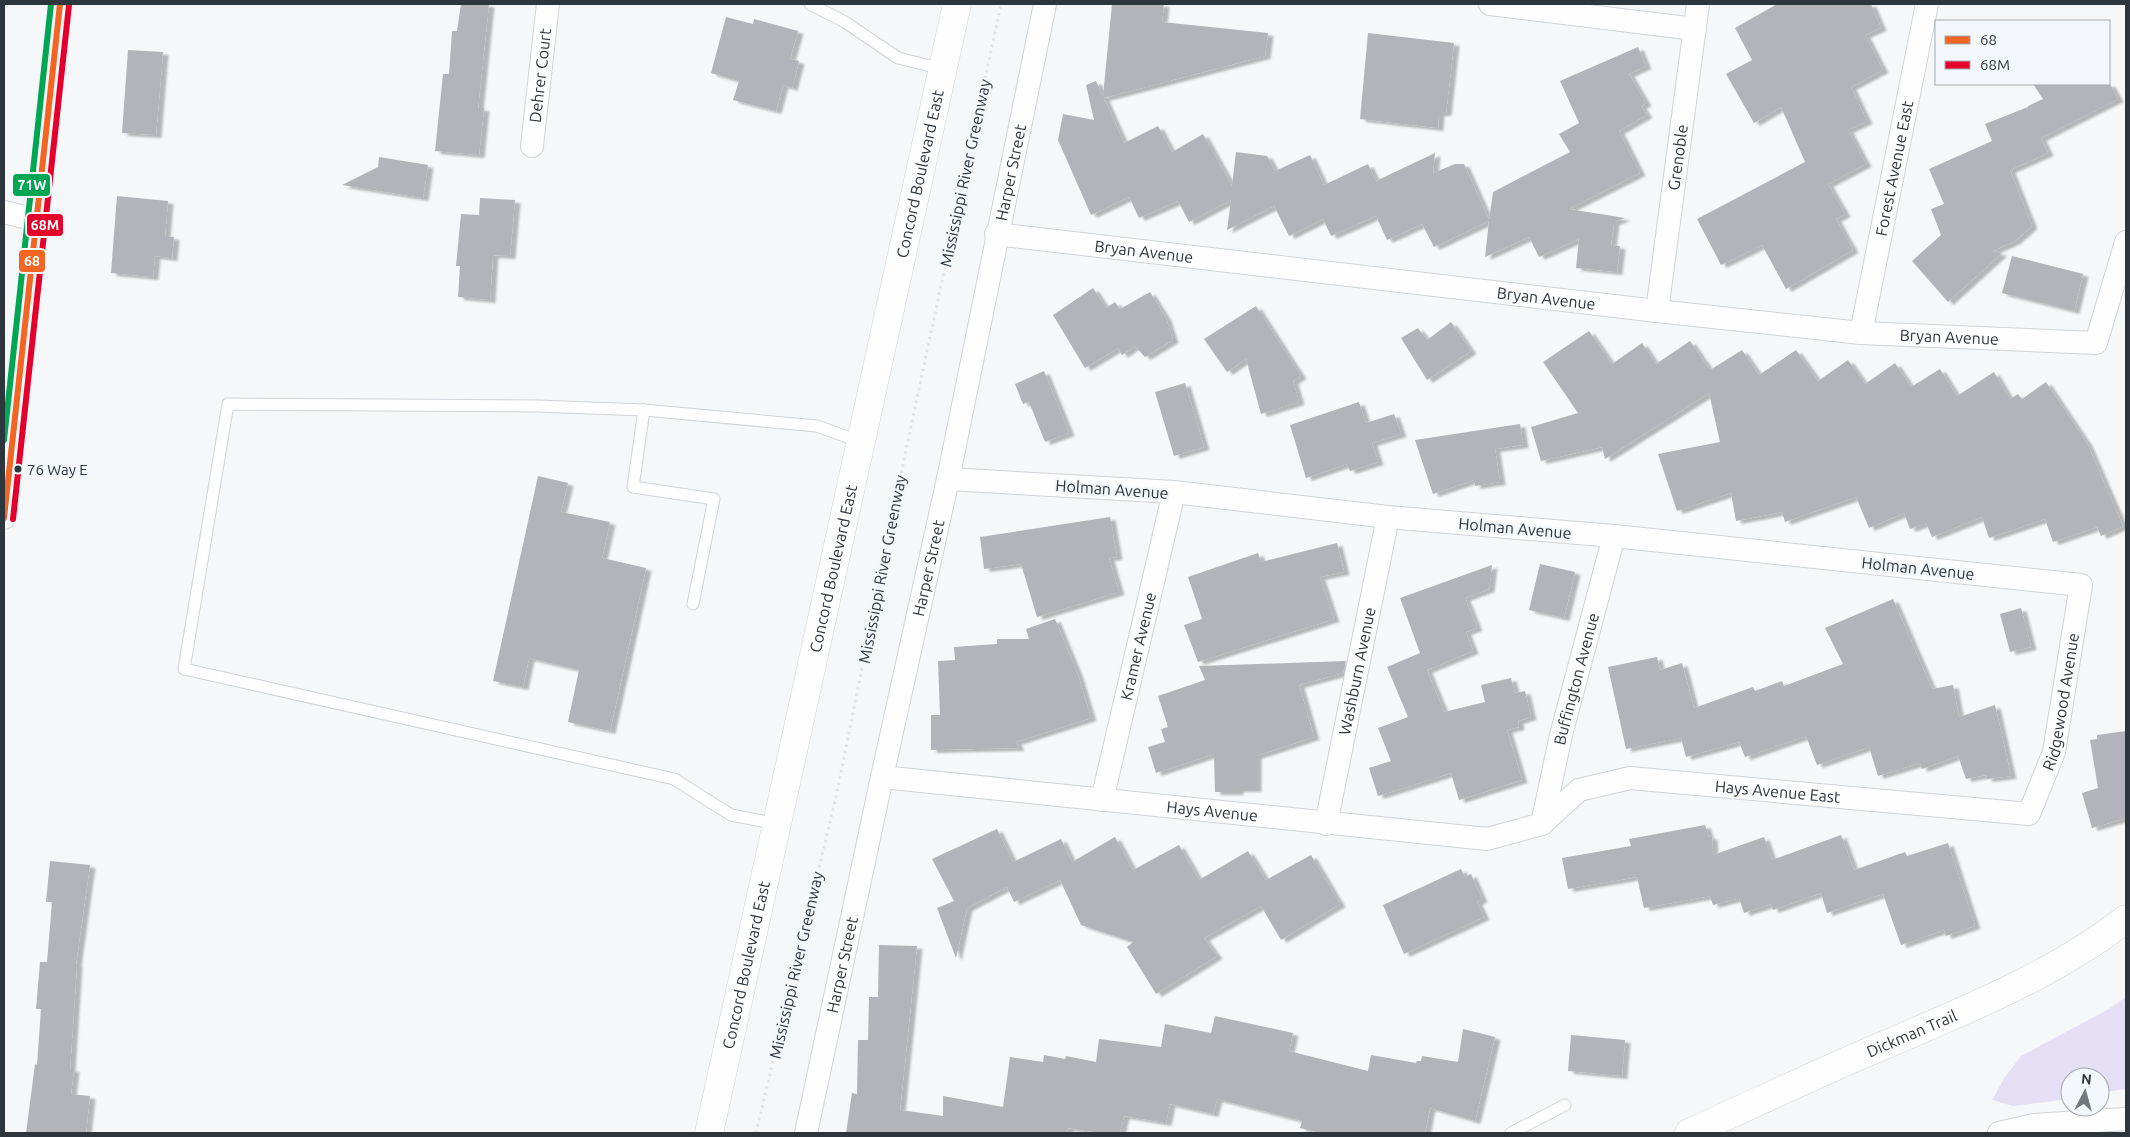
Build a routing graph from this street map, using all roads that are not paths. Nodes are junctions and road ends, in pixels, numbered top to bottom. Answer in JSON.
{"nodes":[{"id":1,"x":60,"y":4,"type":"edge"},
{"id":2,"x":548,"y":4,"type":"edge"},
{"id":3,"x":810,"y":4,"type":"edge"},
{"id":4,"x":958,"y":4,"type":"edge"},
{"id":5,"x":1045,"y":4,"type":"edge"},
{"id":6,"x":1490,"y":4,"type":"edge"},
{"id":7,"x":1698,"y":4,"type":"edge"},
{"id":8,"x":1927,"y":4,"type":"edge"},
{"id":9,"x":1695,"y":29,"type":"junction"},
{"id":10,"x":943,"y":69,"type":"junction"},
{"id":11,"x":532,"y":146,"type":"dead end"},
{"id":12,"x":4,"y":212,"type":"edge"},
{"id":13,"x":36,"y":220,"type":"junction"},
{"id":14,"x":996,"y":234,"type":"junction"},
{"id":15,"x":2126,"y":242,"type":"edge"},
{"id":16,"x":1657,"y":311,"type":"junction"},
{"id":17,"x":1861,"y":333,"type":"junction"},
{"id":18,"x":644,"y":410,"type":"junction"},
{"id":19,"x":861,"y":442,"type":"junction"},
{"id":20,"x":6,"y":477,"type":"edge"},
{"id":21,"x":948,"y":479,"type":"junction"},
{"id":22,"x":1174,"y":492,"type":"junction"},
{"id":23,"x":1388,"y":517,"type":"junction"},
{"id":24,"x":4,"y":518,"type":"edge"},
{"id":25,"x":1614,"y":536,"type":"junction"},
{"id":26,"x":2081,"y":585,"type":"joint"},
{"id":27,"x":693,"y":604,"type":"dead end"},
{"id":28,"x":882,"y":777,"type":"junction"},
{"id":29,"x":1102,"y":800,"type":"junction"},
{"id":30,"x":2029,"y":814,"type":"joint"},
{"id":31,"x":777,"y":824,"type":"junction"},
{"id":32,"x":1326,"y":824,"type":"junction"},
{"id":33,"x":1542,"y":824,"type":"junction"},
{"id":34,"x":2126,"y":919,"type":"edge"},
{"id":35,"x":1565,"y":1105,"type":"dead end"},
{"id":36,"x":2126,"y":1118,"type":"edge"},
{"id":37,"x":709,"y":1133,"type":"edge"},
{"id":38,"x":806,"y":1133,"type":"edge"},
{"id":39,"x":1511,"y":1133,"type":"edge"},
{"id":40,"x":1689,"y":1133,"type":"edge"},
{"id":41,"x":1999,"y":1133,"type":"edge"}],
"edges":[{"from":1,"to":13,"type":"street"},
{"from":2,"to":11,"type":"street","name":"Dehrer Court"},
{"from":3,"to":10,"type":"lane"},
{"from":4,"to":10,"type":"main road","name":"Concord Boulevard East"},
{"from":5,"to":14,"type":"street","name":"Harper Street"},
{"from":6,"to":9,"type":"street"},
{"from":7,"to":9,"type":"street","name":"Grenoble"},
{"from":8,"to":17,"type":"street","name":"Forest Avenue East"},
{"from":9,"to":16,"type":"street","name":"Grenoble"},
{"from":10,"to":19,"type":"main road","name":"Concord Boulevard East"},
{"from":12,"to":13,"type":"street"},
{"from":13,"to":20,"type":"street"},
{"from":14,"to":16,"type":"street","name":"Bryan Avenue"},
{"from":14,"to":21,"type":"street","name":"Harper Street"},
{"from":15,"to":17,"type":"street","name":"Bryan Avenue"},
{"from":16,"to":17,"type":"street","name":"Bryan Avenue"},
{"from":18,"to":19,"type":"lane"},
{"from":18,"to":27,"type":"lane"},
{"from":18,"to":31,"type":"lane"},
{"from":19,"to":31,"type":"main road","name":"Concord Boulevard East"},
{"from":20,"to":24,"type":"street"},
{"from":21,"to":22,"type":"street","name":"Holman Avenue"},
{"from":21,"to":28,"type":"street","name":"Harper Street"},
{"from":22,"to":23,"type":"street","name":"Holman Avenue"},
{"from":22,"to":29,"type":"street","name":"Kramer Avenue"},
{"from":23,"to":25,"type":"street","name":"Holman Avenue"},
{"from":23,"to":32,"type":"street","name":"Washburn Avenue"},
{"from":25,"to":26,"type":"street","name":"Holman Avenue"},
{"from":25,"to":33,"type":"street","name":"Buffington Avenue"},
{"from":26,"to":30,"type":"street","name":"Ridgewood Avenue"},
{"from":28,"to":29,"type":"street","name":"Hays Avenue"},
{"from":28,"to":38,"type":"street","name":"Harper Street"},
{"from":29,"to":32,"type":"street","name":"Hays Avenue"},
{"from":30,"to":33,"type":"street","name":"Hays Avenue East"},
{"from":31,"to":37,"type":"main road","name":"Concord Boulevard East"},
{"from":32,"to":33,"type":"street","name":"Hays Avenue"},
{"from":34,"to":40,"type":"main road","name":"Dickman Trail"},
{"from":35,"to":39,"type":"lane"},
{"from":36,"to":41,"type":"street"}]}
